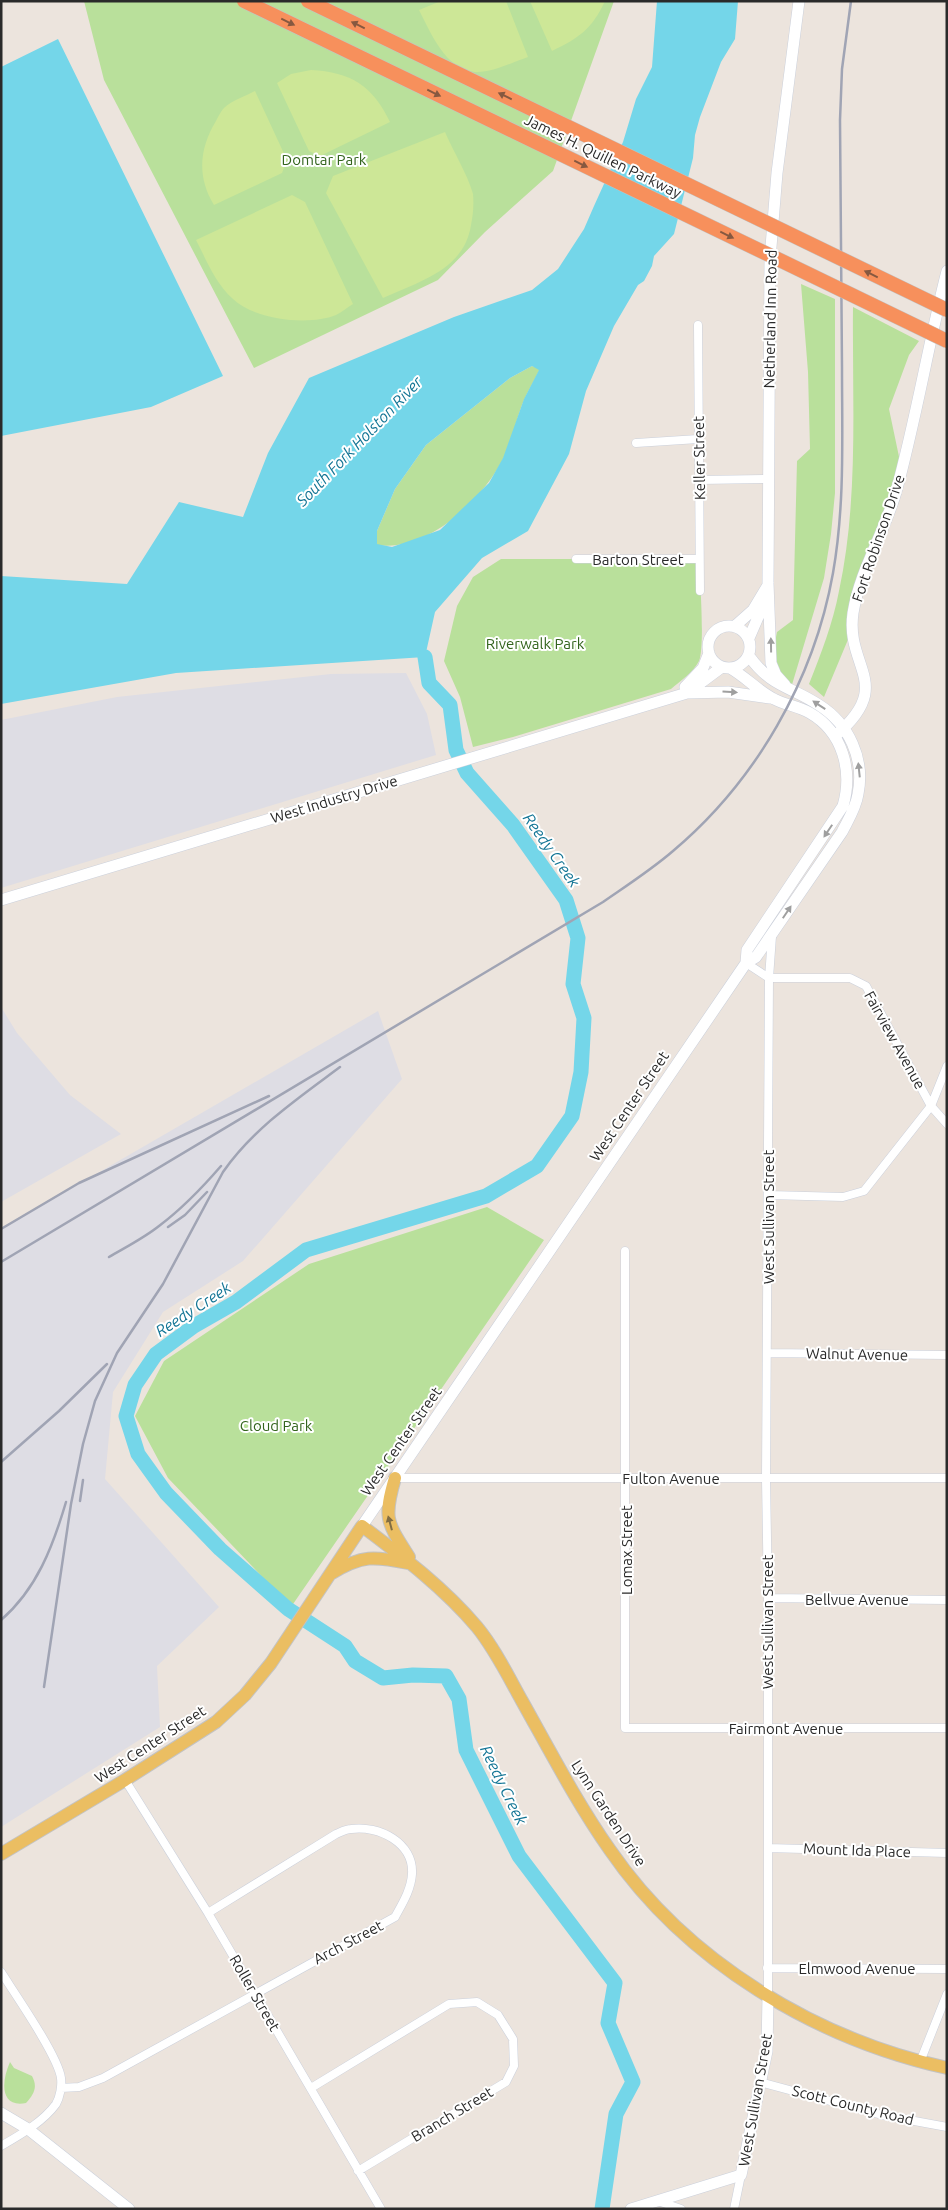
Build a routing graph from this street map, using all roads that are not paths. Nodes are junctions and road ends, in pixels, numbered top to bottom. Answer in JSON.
{"nodes":[{"id":1,"x":244,"y":1,"type":"edge"},
{"id":2,"x":308,"y":1,"type":"edge"},
{"id":3,"x":798,"y":1,"type":"edge"},
{"id":4,"x":947,"y":271,"type":"edge"},
{"id":5,"x":901,"y":288,"type":"junction"},
{"id":6,"x":947,"y":303,"type":"edge"},
{"id":7,"x":947,"y":310,"type":"edge"},
{"id":8,"x":698,"y":325,"type":"dead end"},
{"id":9,"x":926,"y":331,"type":"junction"},
{"id":10,"x":947,"y":341,"type":"edge"},
{"id":11,"x":947,"y":346,"type":"edge"},
{"id":12,"x":698,"y":439,"type":"junction"},
{"id":13,"x":636,"y":443,"type":"dead end"},
{"id":14,"x":768,"y":479,"type":"junction"},
{"id":15,"x":699,"y":480,"type":"junction"},
{"id":16,"x":576,"y":558,"type":"dead end"},
{"id":17,"x":699,"y":559,"type":"junction"},
{"id":18,"x":769,"y":588,"type":"junction"},
{"id":19,"x":700,"y":590,"type":"dead end"},
{"id":20,"x":735,"y":626,"type":"junction"},
{"id":21,"x":748,"y":638,"type":"junction"},
{"id":22,"x":709,"y":652,"type":"junction"},
{"id":23,"x":749,"y":656,"type":"junction"},
{"id":24,"x":726,"y":668,"type":"junction"},
{"id":25,"x":788,"y":688,"type":"junction"},
{"id":26,"x":688,"y":693,"type":"junction"},
{"id":27,"x":772,"y":698,"type":"junction"},
{"id":28,"x":668,"y":699,"type":"junction"},
{"id":29,"x":844,"y":728,"type":"junction"},
{"id":30,"x":835,"y":736,"type":"junction"},
{"id":31,"x":1,"y":900,"type":"edge"},
{"id":32,"x":772,"y":934,"type":"junction"},
{"id":33,"x":746,"y":963,"type":"junction"},
{"id":34,"x":769,"y":978,"type":"junction"},
{"id":35,"x":947,"y":1066,"type":"edge"},
{"id":36,"x":931,"y":1106,"type":"junction"},
{"id":37,"x":947,"y":1124,"type":"edge"},
{"id":38,"x":769,"y":1195,"type":"junction"},
{"id":39,"x":625,"y":1251,"type":"dead end"},
{"id":40,"x":768,"y":1353,"type":"junction"},
{"id":41,"x":947,"y":1355,"type":"edge"},
{"id":42,"x":395,"y":1478,"type":"junction"},
{"id":43,"x":626,"y":1478,"type":"junction"},
{"id":44,"x":766,"y":1478,"type":"junction"},
{"id":45,"x":947,"y":1478,"type":"edge"},
{"id":46,"x":362,"y":1526,"type":"junction"},
{"id":47,"x":413,"y":1564,"type":"junction"},
{"id":48,"x":329,"y":1575,"type":"junction"},
{"id":49,"x":768,"y":1598,"type":"junction"},
{"id":50,"x":947,"y":1600,"type":"edge"},
{"id":51,"x":625,"y":1728,"type":"joint"},
{"id":52,"x":767,"y":1728,"type":"junction"},
{"id":53,"x":947,"y":1728,"type":"edge"},
{"id":54,"x":126,"y":1780,"type":"junction"},
{"id":55,"x":768,"y":1848,"type":"junction"},
{"id":56,"x":947,"y":1853,"type":"edge"},
{"id":57,"x":1,"y":1854,"type":"edge"},
{"id":58,"x":208,"y":1914,"type":"junction"},
{"id":59,"x":767,"y":1968,"type":"junction"},
{"id":60,"x":947,"y":1968,"type":"edge"},
{"id":61,"x":1,"y":1972,"type":"edge"},
{"id":62,"x":254,"y":1993,"type":"junction"},
{"id":63,"x":947,"y":1994,"type":"edge"},
{"id":64,"x":768,"y":1996,"type":"junction"},
{"id":65,"x":920,"y":2062,"type":"junction"},
{"id":66,"x":947,"y":2068,"type":"edge"},
{"id":67,"x":760,"y":2082,"type":"junction"},
{"id":68,"x":61,"y":2088,"type":"junction"},
{"id":69,"x":311,"y":2088,"type":"junction"},
{"id":70,"x":1,"y":2113,"type":"edge"},
{"id":71,"x":947,"y":2127,"type":"edge"},
{"id":72,"x":28,"y":2130,"type":"junction"},
{"id":73,"x":1,"y":2146,"type":"edge"},
{"id":74,"x":358,"y":2171,"type":"junction"},
{"id":75,"x":741,"y":2175,"type":"junction"},
{"id":76,"x":658,"y":2201,"type":"junction"},
{"id":77,"x":129,"y":2209,"type":"edge"},
{"id":78,"x":381,"y":2209,"type":"edge"},
{"id":79,"x":631,"y":2209,"type":"edge"},
{"id":80,"x":681,"y":2209,"type":"edge"},
{"id":81,"x":734,"y":2209,"type":"edge"}],
"edges":[{"from":1,"to":9,"type":"highway","name":"James H. Quillen Parkway","one_way":true,"bridge":true},
{"from":5,"to":2,"type":"highway","name":"James H. Quillen Parkway","one_way":true,"bridge":true},
{"from":3,"to":14,"type":"main road","name":"Netherland Inn Road"},
{"from":4,"to":29,"type":"main road","name":"Fort Robinson Drive"},
{"from":5,"to":6,"type":"highway","bridge":true},
{"from":5,"to":7,"type":"highway","name":"James H. Quillen Parkway","bridge":true},
{"from":8,"to":12,"type":"street","name":"Keller Street"},
{"from":9,"to":10,"type":"highway","name":"James H. Quillen Parkway","bridge":true},
{"from":9,"to":11,"type":"highway","bridge":true},
{"from":12,"to":13,"type":"street"},
{"from":12,"to":15,"type":"street","name":"Keller Street"},
{"from":14,"to":15,"type":"street"},
{"from":14,"to":18,"type":"main road","name":"Netherland Inn Road"},
{"from":15,"to":17,"type":"street","name":"Keller Street"},
{"from":16,"to":17,"type":"street","name":"Barton Street"},
{"from":17,"to":19,"type":"street","name":"Keller Street"},
{"from":18,"to":20,"type":"main road","name":"Netherland Inn Road"},
{"from":18,"to":21,"type":"main road","name":"Netherland Inn Road"},
{"from":25,"to":18,"type":"main road","one_way":true},
{"from":20,"to":21,"type":"main road"},
{"from":20,"to":22,"type":"main road"},
{"from":21,"to":23,"type":"main road"},
{"from":22,"to":24,"type":"main road"},
{"from":22,"to":28,"type":"main road","name":"West Industry Drive"},
{"from":23,"to":24,"type":"main road"},
{"from":23,"to":25,"type":"main road","name":"West Center Street"},
{"from":24,"to":26,"type":"main road","name":"West Industry Drive"},
{"from":24,"to":27,"type":"main road","name":"West Center Street"},
{"from":29,"to":25,"type":"main road","name":"West Center Street","one_way":true},
{"from":26,"to":27,"type":"main road","one_way":true},
{"from":26,"to":28,"type":"main road","name":"West Industry Drive"},
{"from":27,"to":30,"type":"main road","name":"West Center Street"},
{"from":28,"to":31,"type":"main road","name":"West Industry Drive"},
{"from":29,"to":30,"type":"main road","name":"Fort Robinson Drive"},
{"from":32,"to":29,"type":"main road","name":"West Center Street","one_way":true},
{"from":30,"to":33,"type":"main road","name":"West Center Street","one_way":true},
{"from":32,"to":33,"type":"main road","name":"West Center Street"},
{"from":32,"to":34,"type":"street","name":"West Sullivan Street"},
{"from":33,"to":34,"type":"street"},
{"from":33,"to":42,"type":"main road","name":"West Center Street"},
{"from":34,"to":36,"type":"street","name":"Fairview Avenue"},
{"from":34,"to":38,"type":"street","name":"West Sullivan Street"},
{"from":35,"to":36,"type":"street"},
{"from":36,"to":37,"type":"street","name":"Fairview Avenue"},
{"from":36,"to":38,"type":"street"},
{"from":38,"to":40,"type":"street","name":"West Sullivan Street"},
{"from":39,"to":43,"type":"street","name":"Lomax Street"},
{"from":40,"to":41,"type":"street","name":"Walnut Avenue"},
{"from":40,"to":44,"type":"street","name":"West Sullivan Street"},
{"from":42,"to":43,"type":"street","name":"Fulton Avenue"},
{"from":42,"to":46,"type":"main road","name":"West Center Street"},
{"from":47,"to":42,"type":"main road","one_way":true},
{"from":43,"to":44,"type":"street","name":"Fulton Avenue"},
{"from":43,"to":51,"type":"street","name":"Lomax Street"},
{"from":44,"to":45,"type":"street","name":"Fulton Avenue"},
{"from":44,"to":49,"type":"street","name":"West Sullivan Street"},
{"from":46,"to":47,"type":"main road","name":"Lynn Garden Drive"},
{"from":46,"to":48,"type":"main road","name":"West Center Street"},
{"from":47,"to":48,"type":"main road"},
{"from":47,"to":64,"type":"main road","name":"Lynn Garden Drive"},
{"from":48,"to":54,"type":"main road","name":"West Center Street"},
{"from":49,"to":50,"type":"street","name":"Bellvue Avenue"},
{"from":49,"to":52,"type":"street","name":"West Sullivan Street"},
{"from":51,"to":52,"type":"street","name":"Fairmont Avenue"},
{"from":52,"to":53,"type":"street","name":"Fairmont Avenue"},
{"from":52,"to":55,"type":"street","name":"West Sullivan Street"},
{"from":54,"to":57,"type":"main road","name":"West Center Street"},
{"from":54,"to":58,"type":"street","name":"Roller Street"},
{"from":55,"to":56,"type":"street","name":"Mount Ida Place"},
{"from":55,"to":59,"type":"street","name":"West Sullivan Street"},
{"from":58,"to":62,"type":"street","name":"Roller Street"},
{"from":58,"to":62,"type":"street","name":"Arch Street"},
{"from":59,"to":60,"type":"street","name":"Elmwood Avenue"},
{"from":59,"to":64,"type":"street","name":"West Sullivan Street"},
{"from":61,"to":68,"type":"street"},
{"from":62,"to":68,"type":"street","name":"Arch Street"},
{"from":62,"to":69,"type":"street","name":"Roller Street"},
{"from":63,"to":65,"type":"street"},
{"from":64,"to":65,"type":"main road","name":"Lynn Garden Drive"},
{"from":64,"to":67,"type":"main road","name":"West Sullivan Street"},
{"from":65,"to":66,"type":"main road","name":"Lynn Garden Drive"},
{"from":67,"to":71,"type":"street","name":"Scott County Road"},
{"from":67,"to":75,"type":"main road","name":"West Sullivan Street"},
{"from":68,"to":72,"type":"street"},
{"from":69,"to":74,"type":"street","name":"Roller Street"},
{"from":69,"to":74,"type":"street","name":"Branch Street"},
{"from":70,"to":72,"type":"main road"},
{"from":72,"to":73,"type":"street"},
{"from":72,"to":77,"type":"main road"},
{"from":74,"to":78,"type":"street","name":"Roller Street"},
{"from":75,"to":76,"type":"main road","name":"West Sullivan Street"},
{"from":75,"to":81,"type":"street"},
{"from":76,"to":79,"type":"main road","name":"West Sullivan Street"},
{"from":76,"to":80,"type":"street"}]}
